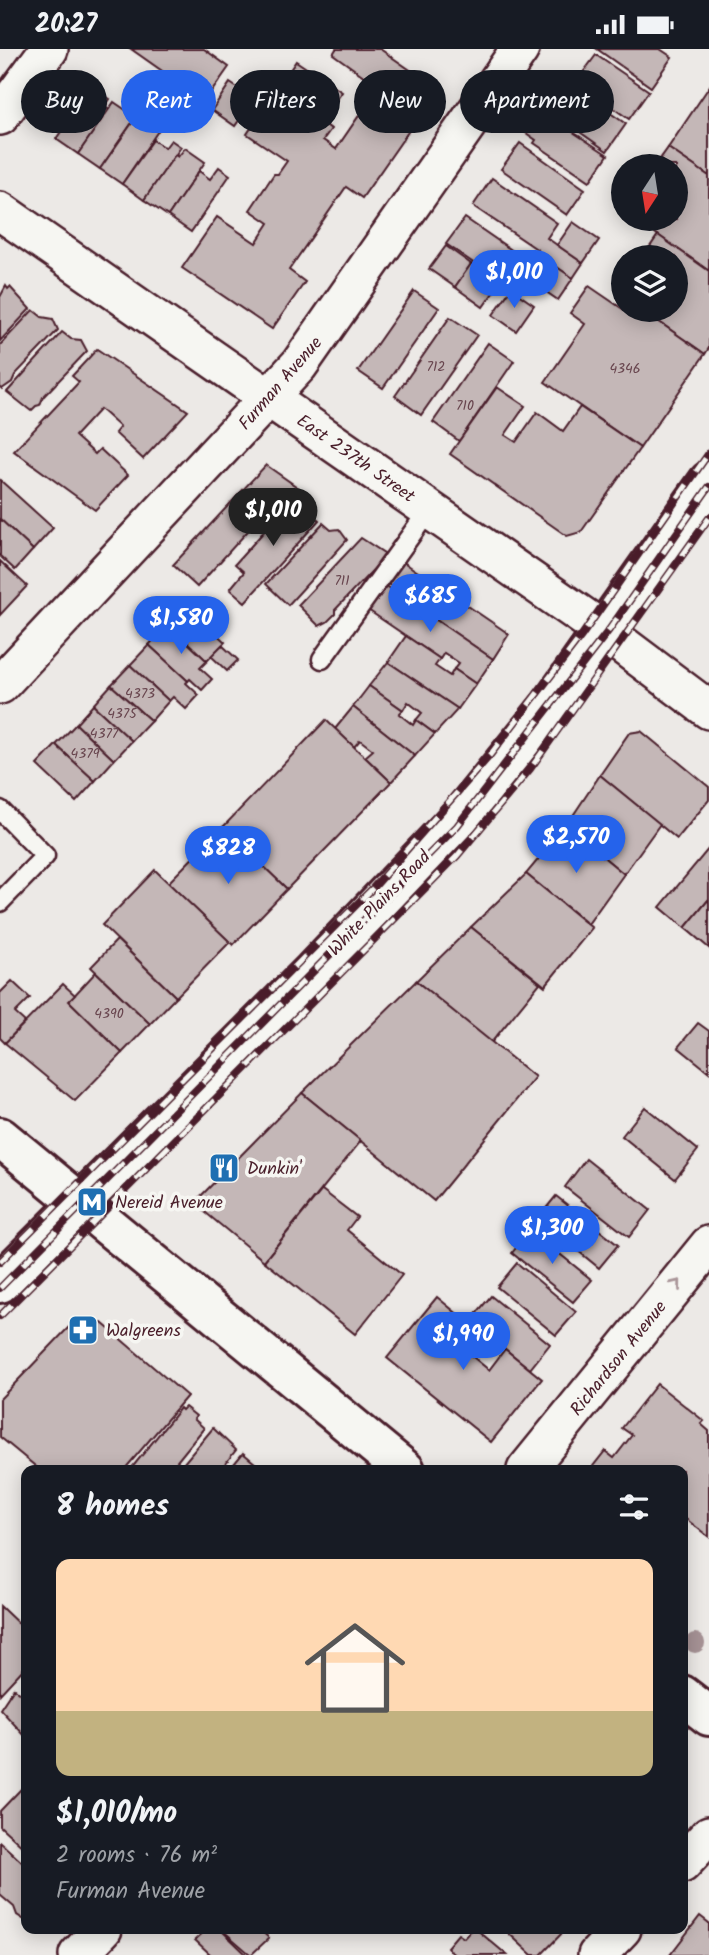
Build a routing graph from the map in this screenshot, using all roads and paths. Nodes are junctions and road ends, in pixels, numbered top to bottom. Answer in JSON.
{"nodes":[{"id":1,"x":49,"y":49,"type":"edge"},
{"id":2,"x":520,"y":49,"type":"edge"},
{"id":3,"x":0,"y":116,"type":"edge"},
{"id":4,"x":0,"y":211,"type":"edge"},
{"id":5,"x":270,"y":398,"type":"junction"},
{"id":6,"x":709,"y":481,"type":"edge"},
{"id":7,"x":429,"y":510,"type":"junction"},
{"id":8,"x":604,"y":631,"type":"junction"},
{"id":9,"x":322,"y":659,"type":"dead end"},
{"id":10,"x":0,"y":685,"type":"edge"},
{"id":11,"x":709,"y":709,"type":"edge"},
{"id":12,"x":0,"y":810,"type":"edge"},
{"id":13,"x":0,"y":902,"type":"edge"},
{"id":14,"x":0,"y":1137,"type":"edge"},
{"id":15,"x":80,"y":1203,"type":"junction"},
{"id":16,"x":709,"y":1245,"type":"edge"},
{"id":17,"x":0,"y":1283,"type":"edge"},
{"id":18,"x":399,"y":1465,"type":"edge"},
{"id":19,"x":530,"y":1465,"type":"edge"},
{"id":20,"x":688,"y":1700,"type":"edge"},
{"id":21,"x":709,"y":1716,"type":"edge"},
{"id":22,"x":709,"y":1835,"type":"edge"},
{"id":23,"x":688,"y":1858,"type":"edge"},
{"id":24,"x":98,"y":1934,"type":"edge"},
{"id":25,"x":617,"y":1934,"type":"edge"},
{"id":26,"x":78,"y":1955,"type":"edge"},
{"id":27,"x":597,"y":1955,"type":"edge"}],
"edges":[{"from":1,"to":3,"type":"street"},
{"from":2,"to":5,"type":"street","name":"Furman Avenue"},
{"from":4,"to":5,"type":"street","name":"East 237th Street"},
{"from":5,"to":7,"type":"street","name":"East 237th Street"},
{"from":5,"to":10,"type":"street","name":"Furman Avenue"},
{"from":6,"to":8,"type":"main road","name":"White Plains Road"},
{"from":7,"to":8,"type":"street","name":"East 237th Street"},
{"from":7,"to":9,"type":"lane"},
{"from":8,"to":11,"type":"street","name":"East 237th Street"},
{"from":8,"to":15,"type":"main road","name":"White Plains Road"},
{"from":12,"to":13,"type":"lane"},
{"from":14,"to":15,"type":"main road"},
{"from":15,"to":17,"type":"main road","name":"White Plains Road"},
{"from":15,"to":18,"type":"main road"},
{"from":19,"to":16,"type":"street","name":"Richardson Avenue","one_way":true},
{"from":20,"to":21,"type":"main road"},
{"from":22,"to":23,"type":"street"},
{"from":24,"to":26,"type":"street"},
{"from":25,"to":27,"type":"street"}]}
